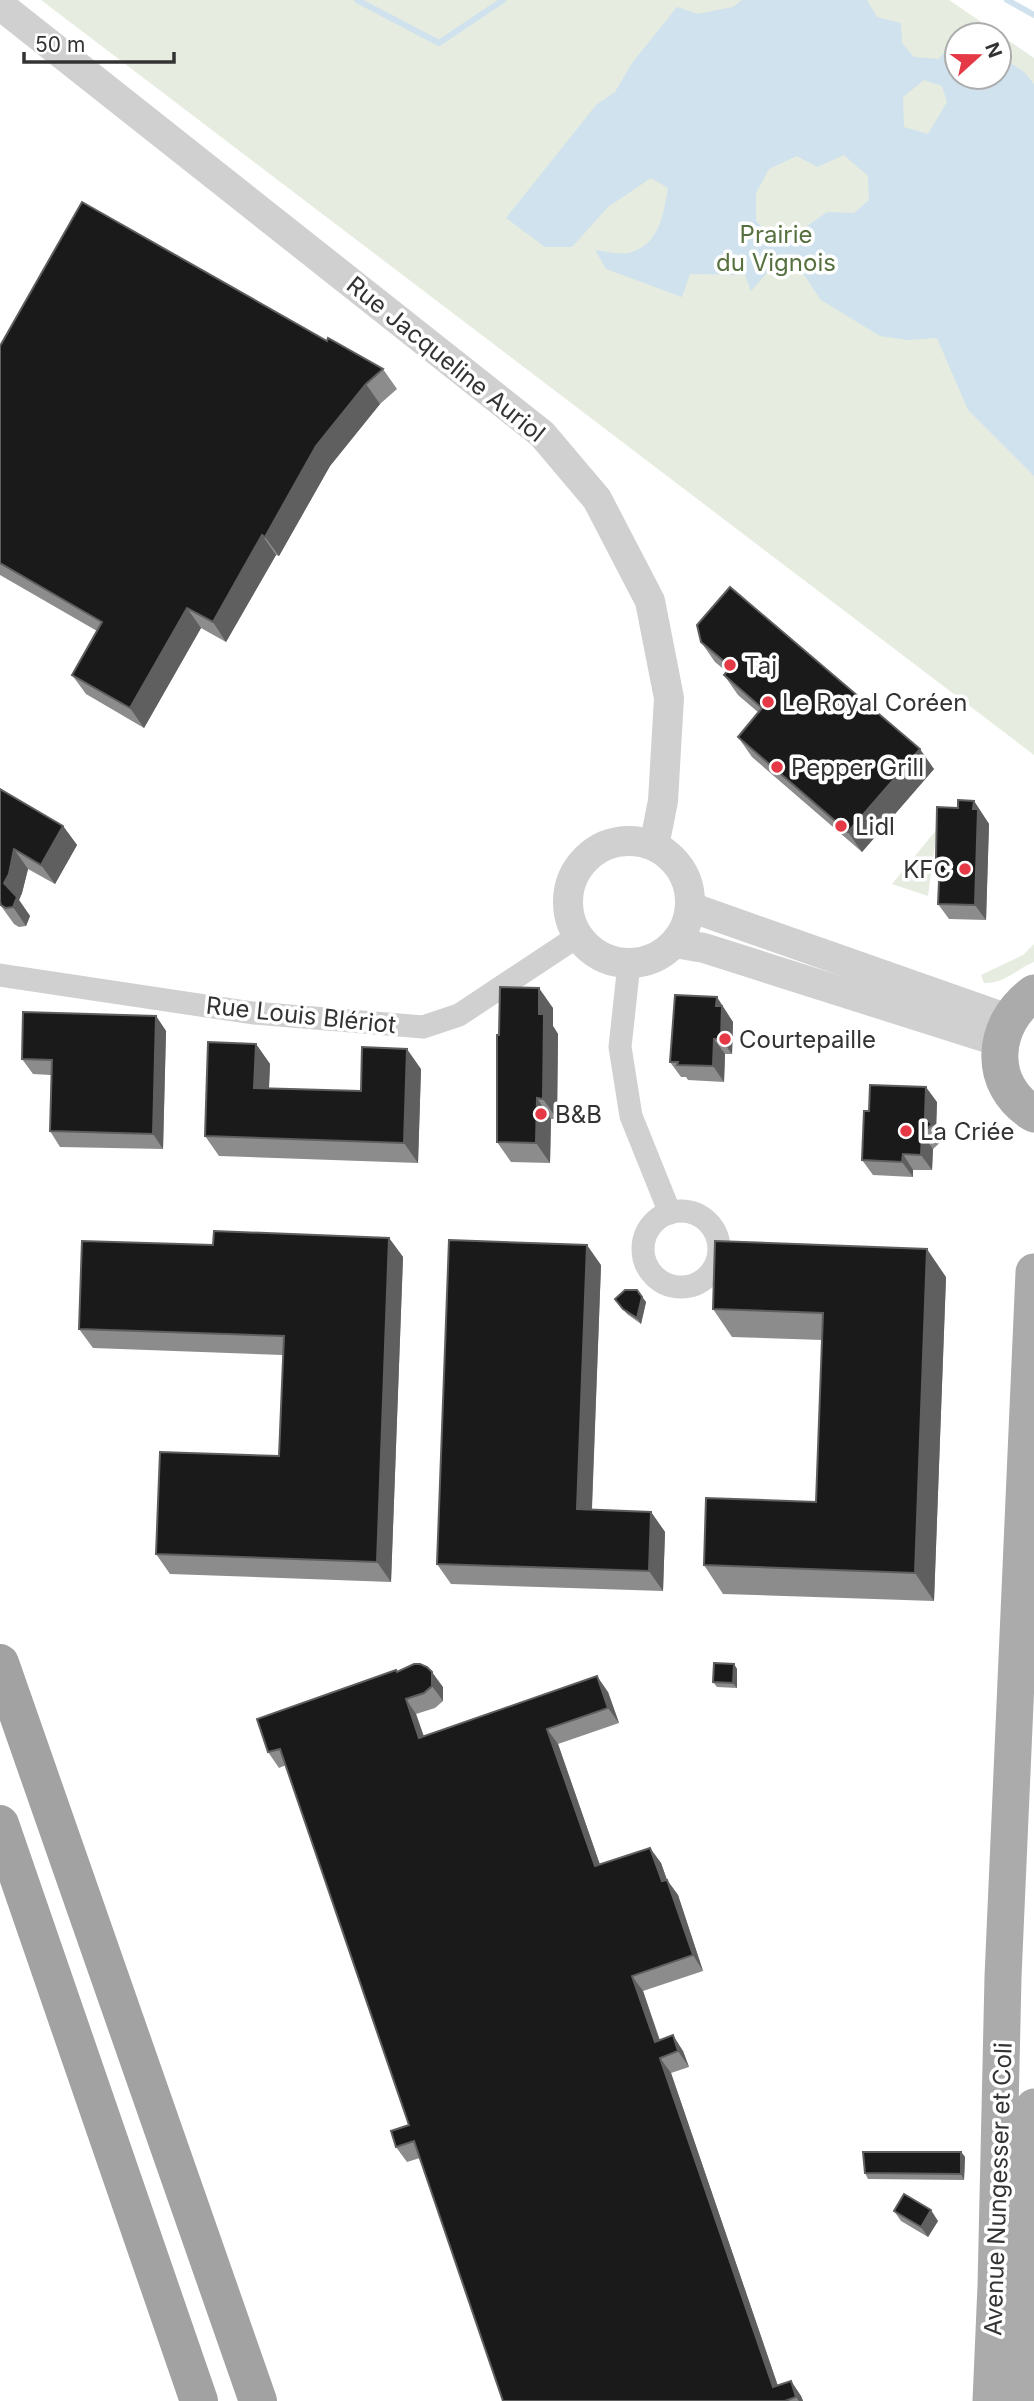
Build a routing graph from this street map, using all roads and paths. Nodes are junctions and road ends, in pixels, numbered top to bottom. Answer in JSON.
{"nodes":[{"id":1,"x":0,"y":5,"type":"edge"},
{"id":2,"x":654,"y":846,"type":"junction"},
{"id":3,"x":690,"y":907,"type":"junction"},
{"id":4,"x":578,"y":936,"type":"junction"},
{"id":5,"x":675,"y":943,"type":"junction"},
{"id":6,"x":629,"y":964,"type":"junction"},
{"id":7,"x":0,"y":975,"type":"edge"},
{"id":8,"x":1034,"y":993,"type":"edge"},
{"id":9,"x":1004,"y":1030,"type":"junction"},
{"id":10,"x":1034,"y":1114,"type":"edge"},
{"id":11,"x":670,"y":1213,"type":"dead end"},
{"id":12,"x":1034,"y":1272,"type":"edge"},
{"id":13,"x":0,"y":1663,"type":"edge"},
{"id":14,"x":0,"y":1824,"type":"edge"},
{"id":15,"x":1018,"y":1978,"type":"edge"},
{"id":16,"x":1034,"y":2107,"type":"edge"},
{"id":17,"x":199,"y":2401,"type":"edge"},
{"id":18,"x":258,"y":2401,"type":"edge"},
{"id":19,"x":991,"y":2401,"type":"edge"},
{"id":20,"x":1024,"y":2401,"type":"edge"}],
"edges":[{"from":1,"to":2,"type":"street","name":"Rue Jacqueline Auriol"},
{"from":2,"to":3,"type":"street"},
{"from":2,"to":4,"type":"street"},
{"from":3,"to":5,"type":"street"},
{"from":3,"to":9,"type":"street"},
{"from":4,"to":6,"type":"street"},
{"from":4,"to":7,"type":"street","name":"Rue Louis Blériot"},
{"from":5,"to":6,"type":"street"},
{"from":5,"to":9,"type":"street"},
{"from":6,"to":11,"type":"street"},
{"from":8,"to":9,"type":"main road"},
{"from":9,"to":10,"type":"main road"},
{"from":12,"to":15,"type":"main road","name":"Avenue Nungesser et Coli"},
{"from":13,"to":18,"type":"highway"},
{"from":14,"to":17,"type":"highway"},
{"from":15,"to":19,"type":"main road","name":"Avenue Nungesser et Coli"},
{"from":16,"to":20,"type":"main road","name":"Avenue Nungesser et Coli"}]}
